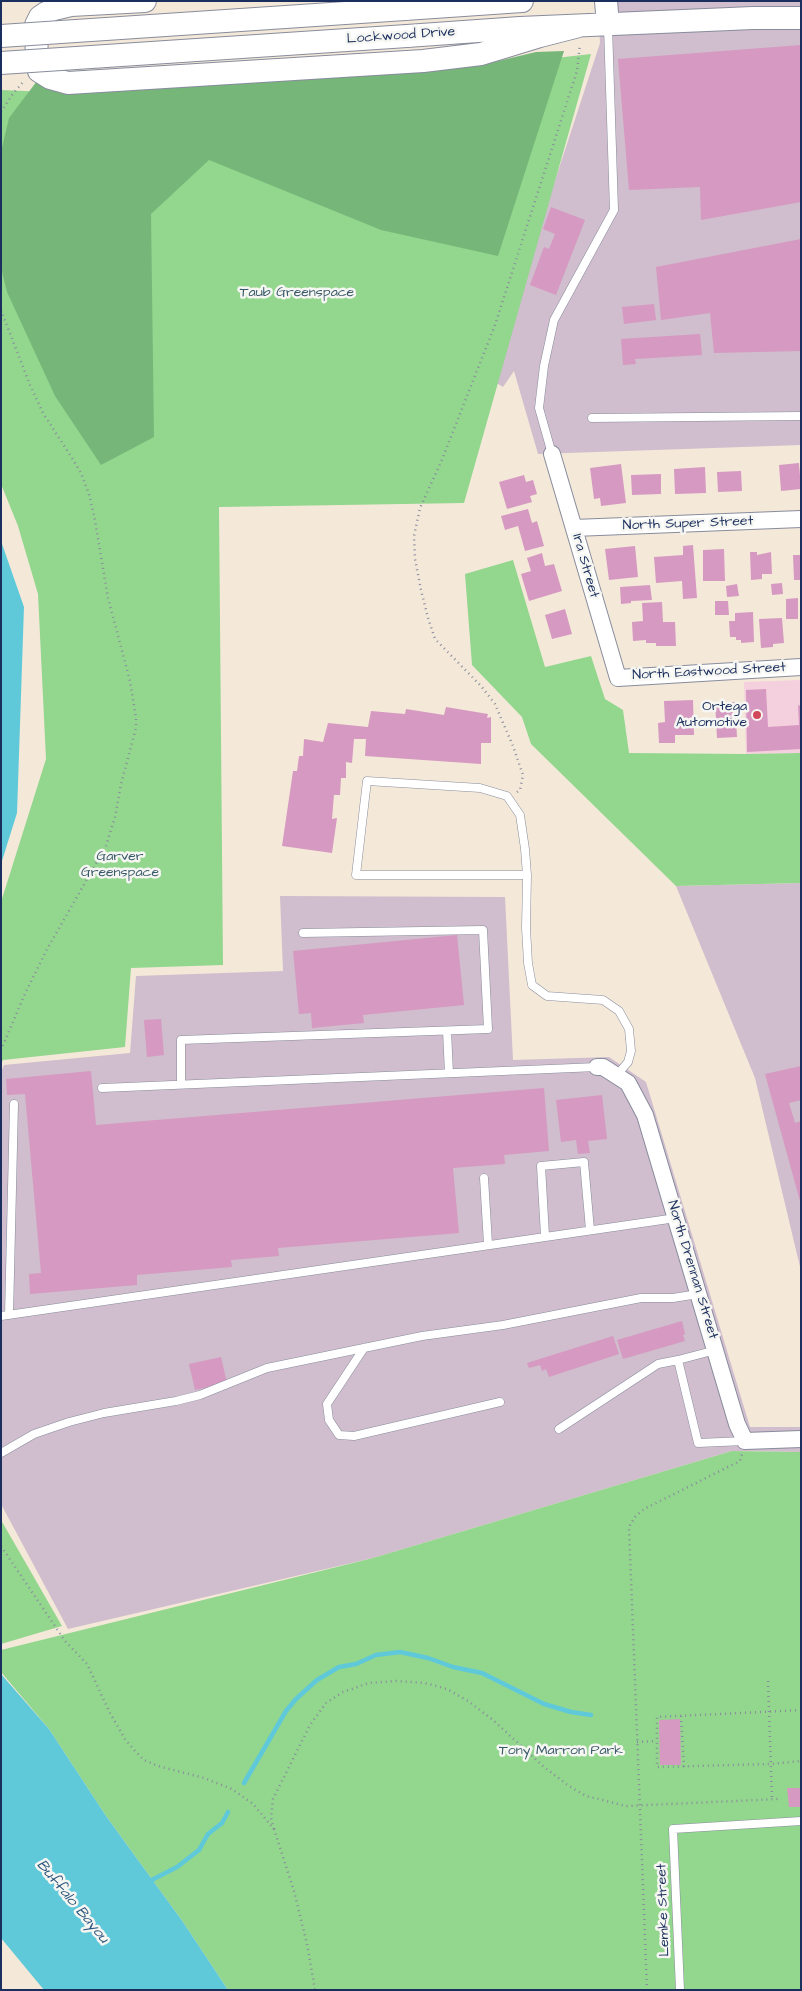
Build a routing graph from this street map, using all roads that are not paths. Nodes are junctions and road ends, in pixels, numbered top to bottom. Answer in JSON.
{"nodes":[{"id":1,"x":145,"y":1,"type":"edge"},
{"id":2,"x":517,"y":1,"type":"edge"},
{"id":3,"x":522,"y":1,"type":"edge"},
{"id":4,"x":606,"y":1,"type":"edge"},
{"id":5,"x":753,"y":10,"type":"edge"},
{"id":6,"x":801,"y":18,"type":"edge"},
{"id":7,"x":608,"y":25,"type":"junction"},
{"id":8,"x":580,"y":26,"type":"junction"},
{"id":9,"x":1,"y":36,"type":"edge"},
{"id":10,"x":1,"y":63,"type":"edge"},
{"id":11,"x":801,"y":416,"type":"edge"},
{"id":12,"x":592,"y":418,"type":"dead end"},
{"id":13,"x":552,"y":454,"type":"joint"},
{"id":14,"x":801,"y":519,"type":"edge"},
{"id":15,"x":574,"y":528,"type":"junction"},
{"id":16,"x":801,"y":667,"type":"edge"},
{"id":17,"x":618,"y":678,"type":"joint"},
{"id":18,"x":527,"y":875,"type":"junction"},
{"id":19,"x":303,"y":934,"type":"dead end"},
{"id":20,"x":447,"y":1031,"type":"junction"},
{"id":21,"x":597,"y":1067,"type":"joint"},
{"id":22,"x":449,"y":1073,"type":"junction"},
{"id":23,"x":617,"y":1076,"type":"junction"},
{"id":24,"x":181,"y":1084,"type":"junction"},
{"id":25,"x":102,"y":1088,"type":"dead end"},
{"id":26,"x":14,"y":1104,"type":"dead end"},
{"id":27,"x":484,"y":1178,"type":"dead end"},
{"id":28,"x":676,"y":1218,"type":"junction"},
{"id":29,"x":590,"y":1230,"type":"junction"},
{"id":30,"x":545,"y":1236,"type":"junction"},
{"id":31,"x":488,"y":1244,"type":"junction"},
{"id":32,"x":698,"y":1294,"type":"junction"},
{"id":33,"x":5,"y":1316,"type":"edge"},
{"id":34,"x":364,"y":1348,"type":"junction"},
{"id":35,"x":716,"y":1350,"type":"junction"},
{"id":36,"x":678,"y":1360,"type":"junction"},
{"id":37,"x":500,"y":1402,"type":"dead end"},
{"id":38,"x":559,"y":1429,"type":"dead end"},
{"id":39,"x":801,"y":1439,"type":"edge"},
{"id":40,"x":745,"y":1441,"type":"junction"},
{"id":41,"x":1,"y":1454,"type":"edge"},
{"id":42,"x":801,"y":1821,"type":"edge"},
{"id":43,"x":680,"y":1990,"type":"edge"}],
"edges":[{"from":1,"to":8,"type":"main road"},
{"from":2,"to":3,"type":"main road","name":"Lockwood Drive"},
{"from":2,"to":9,"type":"main road","name":"Lockwood Drive","bridge":true},
{"from":4,"to":7,"type":"main road"},
{"from":5,"to":6,"type":"main road","name":"Lockwood Drive"},
{"from":5,"to":7,"type":"main road","name":"Lockwood Drive"},
{"from":7,"to":8,"type":"main road","name":"Lockwood Drive"},
{"from":7,"to":13,"type":"lane"},
{"from":8,"to":10,"type":"main road","name":"Lockwood Drive","bridge":true},
{"from":11,"to":12,"type":"lane"},
{"from":13,"to":15,"type":"street","name":"Ira Street"},
{"from":14,"to":15,"type":"street","name":"North Super Street"},
{"from":15,"to":17,"type":"street","name":"Ira Street"},
{"from":16,"to":17,"type":"street","name":"North Eastwood Street"},
{"from":18,"to":18,"type":"lane"},
{"from":18,"to":23,"type":"lane"},
{"from":19,"to":20,"type":"lane"},
{"from":20,"to":22,"type":"lane"},
{"from":20,"to":24,"type":"lane"},
{"from":21,"to":22,"type":"lane"},
{"from":21,"to":23,"type":"street","name":"North Drennan Street"},
{"from":22,"to":24,"type":"lane"},
{"from":23,"to":28,"type":"street","name":"North Drennan Street"},
{"from":24,"to":25,"type":"lane"},
{"from":26,"to":33,"type":"lane"},
{"from":27,"to":31,"type":"lane"},
{"from":28,"to":29,"type":"lane"},
{"from":28,"to":32,"type":"street","name":"North Drennan Street"},
{"from":29,"to":30,"type":"lane"},
{"from":29,"to":30,"type":"lane"},
{"from":30,"to":31,"type":"lane"},
{"from":31,"to":33,"type":"lane"},
{"from":32,"to":34,"type":"lane"},
{"from":32,"to":35,"type":"street","name":"North Drennan Street"},
{"from":34,"to":37,"type":"lane"},
{"from":34,"to":41,"type":"lane"},
{"from":35,"to":36,"type":"lane"},
{"from":35,"to":40,"type":"street","name":"North Drennan Street"},
{"from":36,"to":38,"type":"lane"},
{"from":36,"to":40,"type":"lane"},
{"from":39,"to":40,"type":"street"},
{"from":42,"to":43,"type":"lane","name":"Lemke Street"}]}
